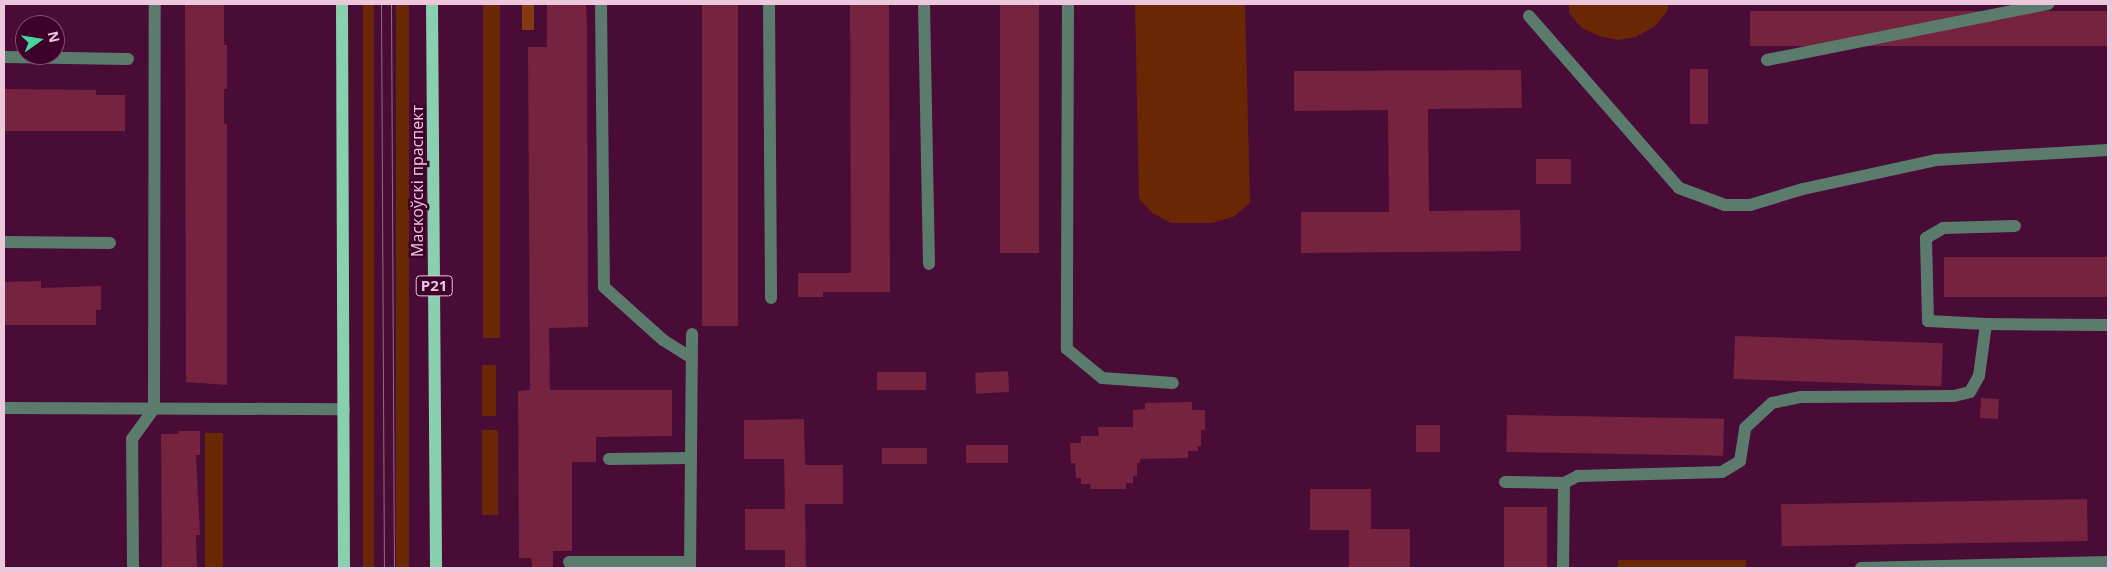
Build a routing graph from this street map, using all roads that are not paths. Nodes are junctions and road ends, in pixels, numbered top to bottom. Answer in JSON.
{"nodes":[{"id":1,"x":155,"y":4,"type":"edge"},
{"id":2,"x":342,"y":4,"type":"edge"},
{"id":3,"x":432,"y":4,"type":"edge"},
{"id":4,"x":601,"y":4,"type":"edge"},
{"id":5,"x":769,"y":4,"type":"edge"},
{"id":6,"x":924,"y":4,"type":"edge"},
{"id":7,"x":1068,"y":4,"type":"edge"},
{"id":8,"x":2048,"y":4,"type":"edge"},
{"id":9,"x":1529,"y":16,"type":"dead end"},
{"id":10,"x":4,"y":57,"type":"edge"},
{"id":11,"x":128,"y":59,"type":"dead end"},
{"id":12,"x":1767,"y":60,"type":"dead end"},
{"id":13,"x":2108,"y":150,"type":"edge"},
{"id":14,"x":2015,"y":226,"type":"dead end"},
{"id":15,"x":4,"y":242,"type":"edge"},
{"id":16,"x":110,"y":243,"type":"dead end"},
{"id":17,"x":929,"y":264,"type":"dead end"},
{"id":18,"x":771,"y":298,"type":"dead end"},
{"id":19,"x":1986,"y":324,"type":"junction"},
{"id":20,"x":2108,"y":325,"type":"edge"},
{"id":21,"x":692,"y":334,"type":"dead end"},
{"id":22,"x":692,"y":358,"type":"junction"},
{"id":23,"x":1173,"y":383,"type":"dead end"},
{"id":24,"x":4,"y":408,"type":"edge"},
{"id":25,"x":154,"y":409,"type":"junction"},
{"id":26,"x":344,"y":410,"type":"junction"},
{"id":27,"x":692,"y":458,"type":"junction"},
{"id":28,"x":609,"y":459,"type":"dead end"},
{"id":29,"x":1505,"y":482,"type":"dead end"},
{"id":30,"x":1564,"y":483,"type":"junction"},
{"id":31,"x":569,"y":562,"type":"dead end"},
{"id":32,"x":2108,"y":562,"type":"edge"},
{"id":33,"x":690,"y":565,"type":"edge"},
{"id":34,"x":133,"y":568,"type":"edge"},
{"id":35,"x":344,"y":568,"type":"edge"},
{"id":36,"x":436,"y":568,"type":"edge"},
{"id":37,"x":1563,"y":568,"type":"edge"},
{"id":38,"x":1861,"y":568,"type":"edge"}],
"edges":[{"from":1,"to":25,"type":"lane"},
{"from":2,"to":26,"type":"main road"},
{"from":3,"to":36,"type":"main road","name":"Маскоўскі праспект","number":"Р21"},
{"from":4,"to":22,"type":"lane"},
{"from":5,"to":18,"type":"lane"},
{"from":6,"to":17,"type":"lane"},
{"from":7,"to":23,"type":"lane"},
{"from":8,"to":12,"type":"lane"},
{"from":9,"to":13,"type":"lane"},
{"from":10,"to":11,"type":"lane"},
{"from":14,"to":19,"type":"lane"},
{"from":15,"to":16,"type":"lane"},
{"from":19,"to":20,"type":"lane"},
{"from":19,"to":30,"type":"lane"},
{"from":21,"to":22,"type":"lane"},
{"from":22,"to":27,"type":"lane"},
{"from":24,"to":25,"type":"lane"},
{"from":25,"to":26,"type":"lane"},
{"from":25,"to":34,"type":"lane"},
{"from":26,"to":35,"type":"main road"},
{"from":27,"to":28,"type":"lane"},
{"from":27,"to":33,"type":"lane"},
{"from":29,"to":30,"type":"lane"},
{"from":30,"to":37,"type":"lane"},
{"from":31,"to":33,"type":"lane"},
{"from":32,"to":38,"type":"lane"}]}
